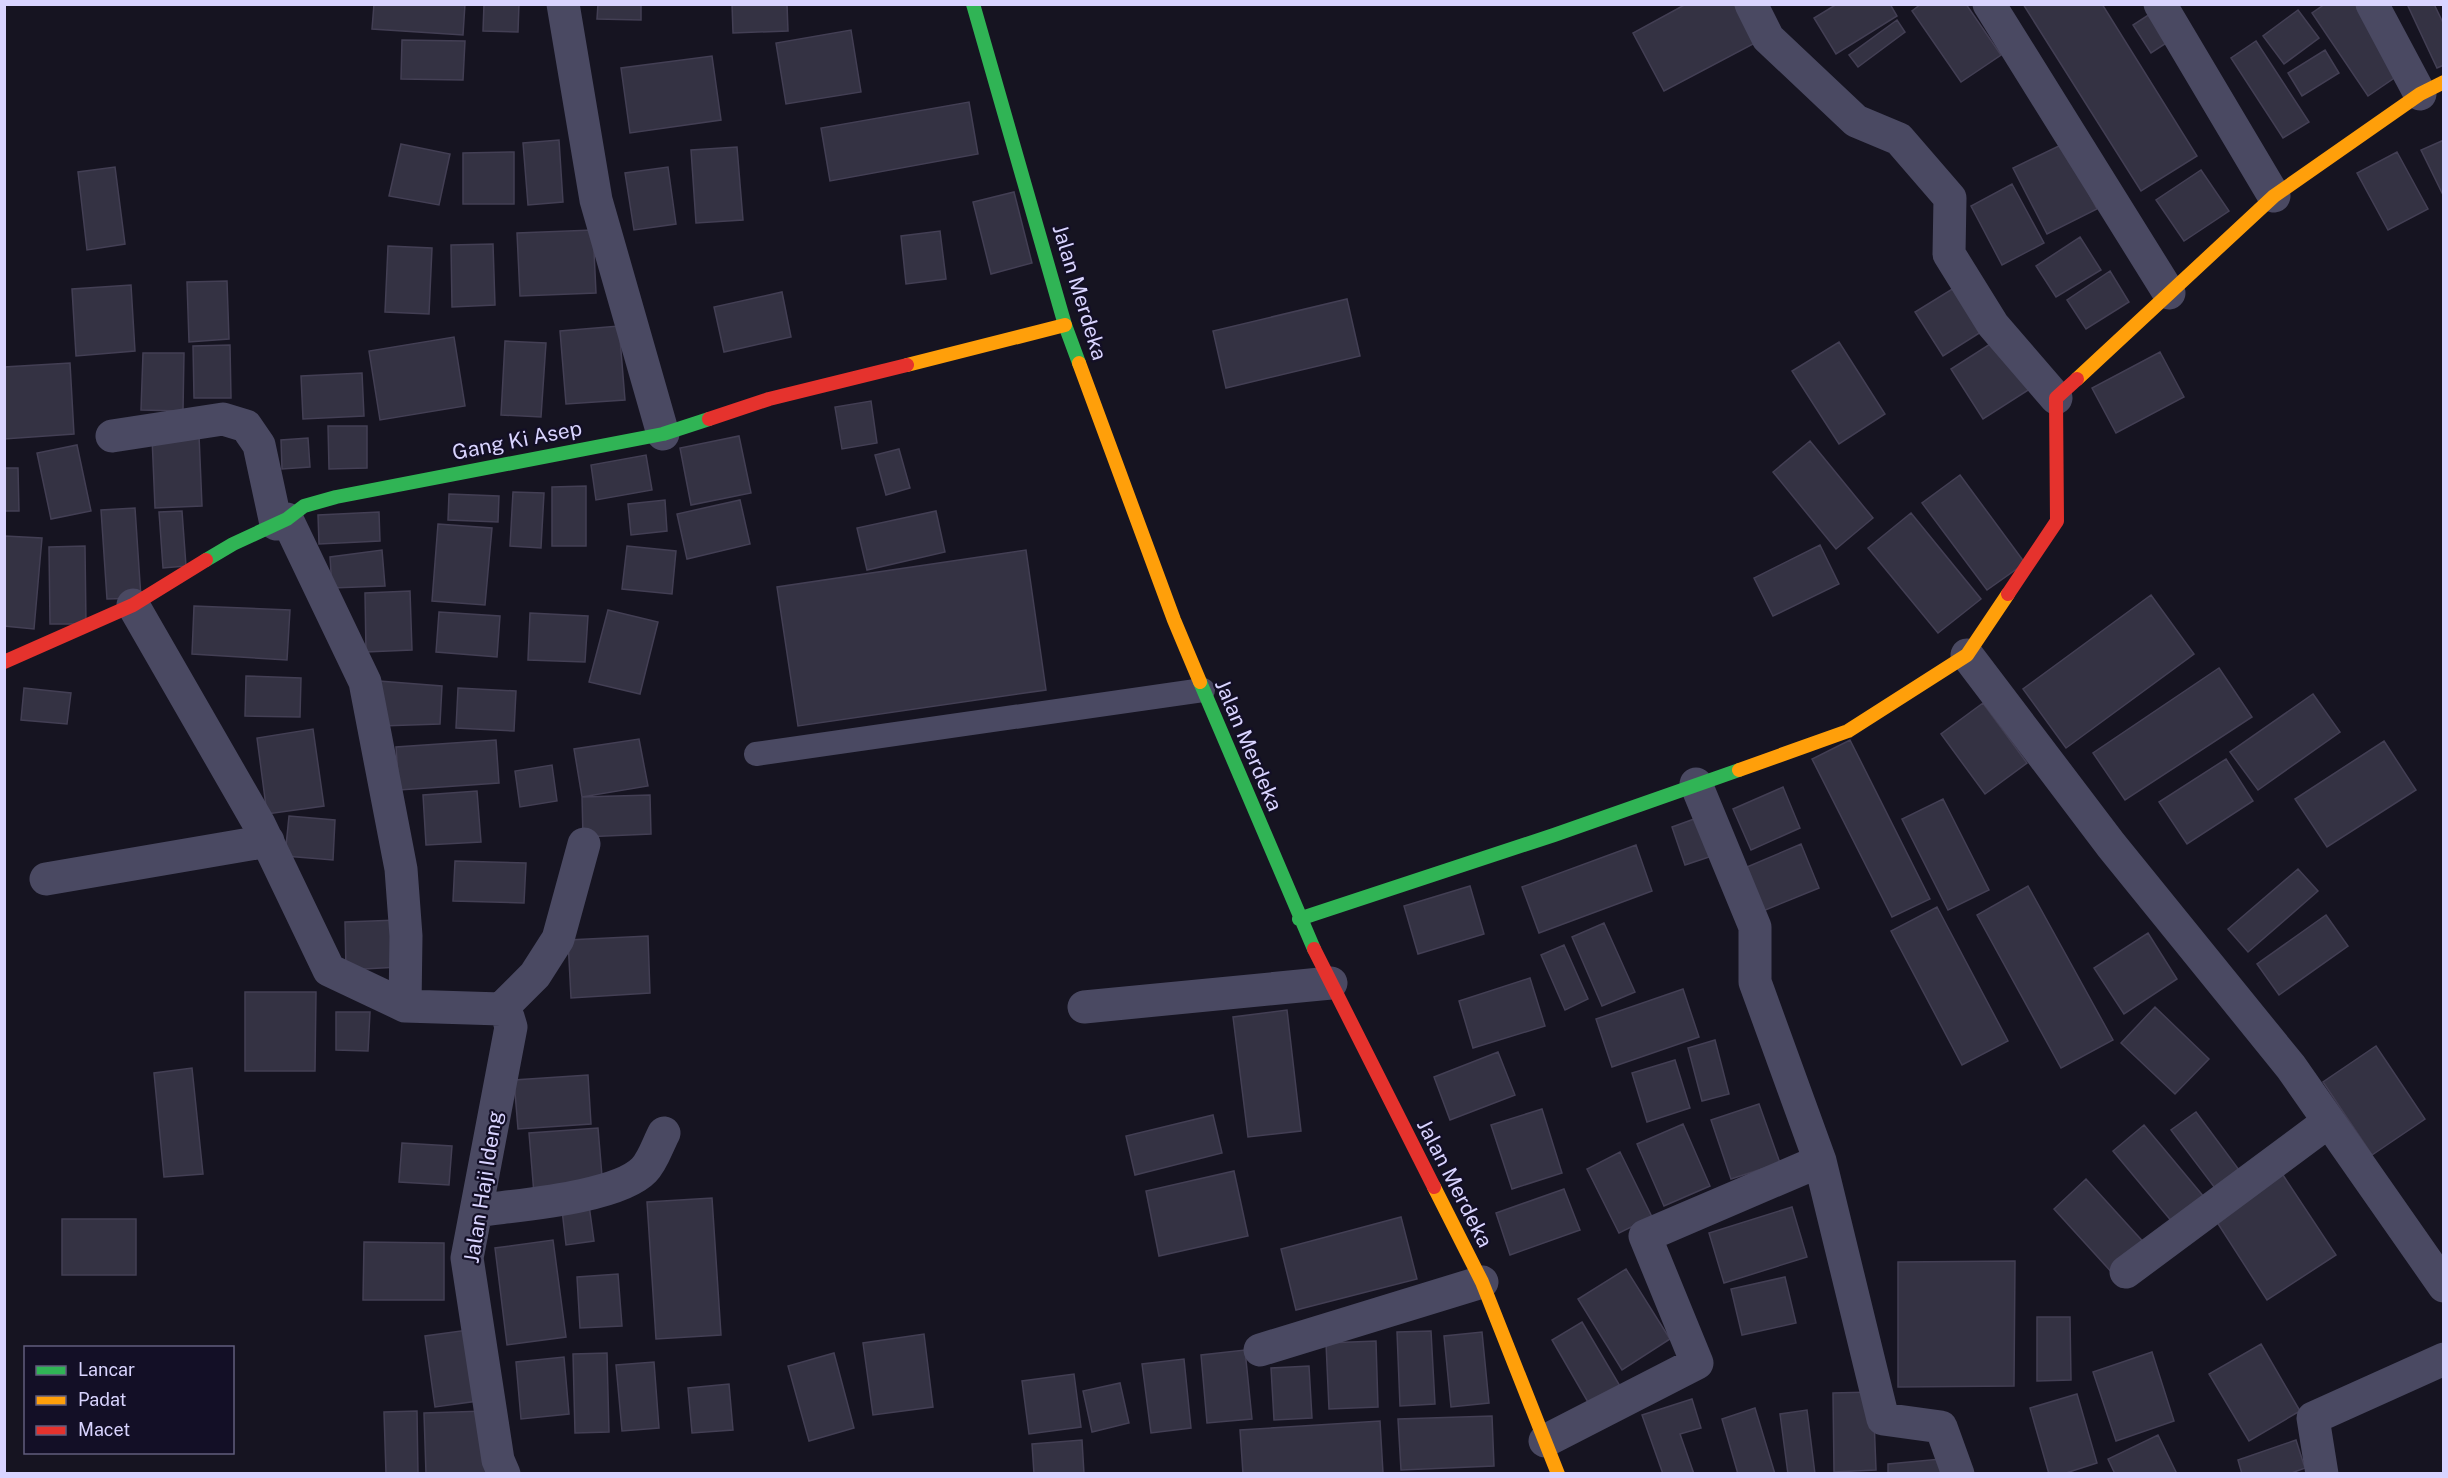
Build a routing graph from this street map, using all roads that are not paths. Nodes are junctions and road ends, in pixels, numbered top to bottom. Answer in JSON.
{"nodes":[{"id":1,"x":563,"y":4,"type":"edge"},
{"id":2,"x":973,"y":4,"type":"edge"},
{"id":3,"x":1751,"y":4,"type":"edge"},
{"id":4,"x":1989,"y":4,"type":"edge"},
{"id":5,"x":2160,"y":4,"type":"edge"},
{"id":6,"x":2372,"y":4,"type":"edge"},
{"id":7,"x":2432,"y":88,"type":"edge"},
{"id":8,"x":2274,"y":196,"type":"junction"},
{"id":9,"x":2169,"y":293,"type":"junction"},
{"id":10,"x":1065,"y":325,"type":"junction"},
{"id":11,"x":2056,"y":398,"type":"junction"},
{"id":12,"x":663,"y":434,"type":"junction"},
{"id":13,"x":112,"y":436,"type":"dead end"},
{"id":14,"x":281,"y":521,"type":"junction"},
{"id":15,"x":133,"y":604,"type":"junction"},
{"id":16,"x":1967,"y":655,"type":"junction"},
{"id":17,"x":4,"y":662,"type":"edge"},
{"id":18,"x":1203,"y":690,"type":"junction"},
{"id":19,"x":756,"y":753,"type":"dead end"},
{"id":20,"x":1696,"y":784,"type":"junction"},
{"id":21,"x":268,"y":841,"type":"junction"},
{"id":22,"x":584,"y":844,"type":"dead end"},
{"id":23,"x":46,"y":879,"type":"dead end"},
{"id":24,"x":1299,"y":919,"type":"junction"},
{"id":25,"x":1331,"y":983,"type":"junction"},
{"id":26,"x":405,"y":1006,"type":"junction"},
{"id":27,"x":1084,"y":1007,"type":"dead end"},
{"id":28,"x":501,"y":1009,"type":"junction"},
{"id":29,"x":2328,"y":1122,"type":"junction"},
{"id":30,"x":664,"y":1133,"type":"dead end"},
{"id":31,"x":1820,"y":1161,"type":"junction"},
{"id":32,"x":476,"y":1211,"type":"junction"},
{"id":33,"x":2126,"y":1272,"type":"dead end"},
{"id":34,"x":1482,"y":1282,"type":"junction"},
{"id":35,"x":2444,"y":1286,"type":"edge"},
{"id":36,"x":1260,"y":1350,"type":"dead end"},
{"id":37,"x":2444,"y":1359,"type":"edge"},
{"id":38,"x":1545,"y":1441,"type":"junction"},
{"id":39,"x":504,"y":1473,"type":"edge"},
{"id":40,"x":1558,"y":1473,"type":"edge"},
{"id":41,"x":1958,"y":1473,"type":"edge"},
{"id":42,"x":2322,"y":1473,"type":"edge"}],
"edges":[{"from":1,"to":12,"type":"street"},
{"from":2,"to":10,"type":"street","name":"Jalan Merdeka"},
{"from":3,"to":11,"type":"street"},
{"from":4,"to":9,"type":"street"},
{"from":5,"to":8,"type":"street"},
{"from":6,"to":7,"type":"street"},
{"from":7,"to":8,"type":"street"},
{"from":8,"to":9,"type":"street"},
{"from":9,"to":11,"type":"street"},
{"from":10,"to":12,"type":"street","name":"Gang Ki Asep"},
{"from":10,"to":18,"type":"street","name":"Jalan Merdeka"},
{"from":11,"to":16,"type":"street"},
{"from":12,"to":14,"type":"street","name":"Gang Ki Asep"},
{"from":13,"to":14,"type":"street"},
{"from":14,"to":15,"type":"street","name":"Gang Ki Asep"},
{"from":14,"to":26,"type":"street"},
{"from":15,"to":17,"type":"street","name":"Gang Ki Asep"},
{"from":15,"to":21,"type":"street"},
{"from":16,"to":20,"type":"street"},
{"from":16,"to":29,"type":"street"},
{"from":18,"to":19,"type":"lane"},
{"from":18,"to":24,"type":"street","name":"Jalan Merdeka"},
{"from":20,"to":24,"type":"street"},
{"from":20,"to":31,"type":"street"},
{"from":21,"to":23,"type":"street"},
{"from":21,"to":26,"type":"street"},
{"from":22,"to":28,"type":"street"},
{"from":24,"to":25,"type":"street","name":"Jalan Merdeka"},
{"from":25,"to":27,"type":"street"},
{"from":25,"to":34,"type":"street","name":"Jalan Merdeka"},
{"from":26,"to":28,"type":"street"},
{"from":28,"to":32,"type":"street","name":"Jalan Haji Ideng"},
{"from":29,"to":33,"type":"street"},
{"from":29,"to":35,"type":"street"},
{"from":30,"to":32,"type":"street"},
{"from":31,"to":38,"type":"street"},
{"from":31,"to":41,"type":"street"},
{"from":32,"to":39,"type":"street","name":"Jalan Haji Ideng"},
{"from":34,"to":36,"type":"street"},
{"from":34,"to":38,"type":"street","name":"Jalan Merdeka"},
{"from":37,"to":42,"type":"street"},
{"from":38,"to":40,"type":"street","name":"Jalan Merdeka"}]}
